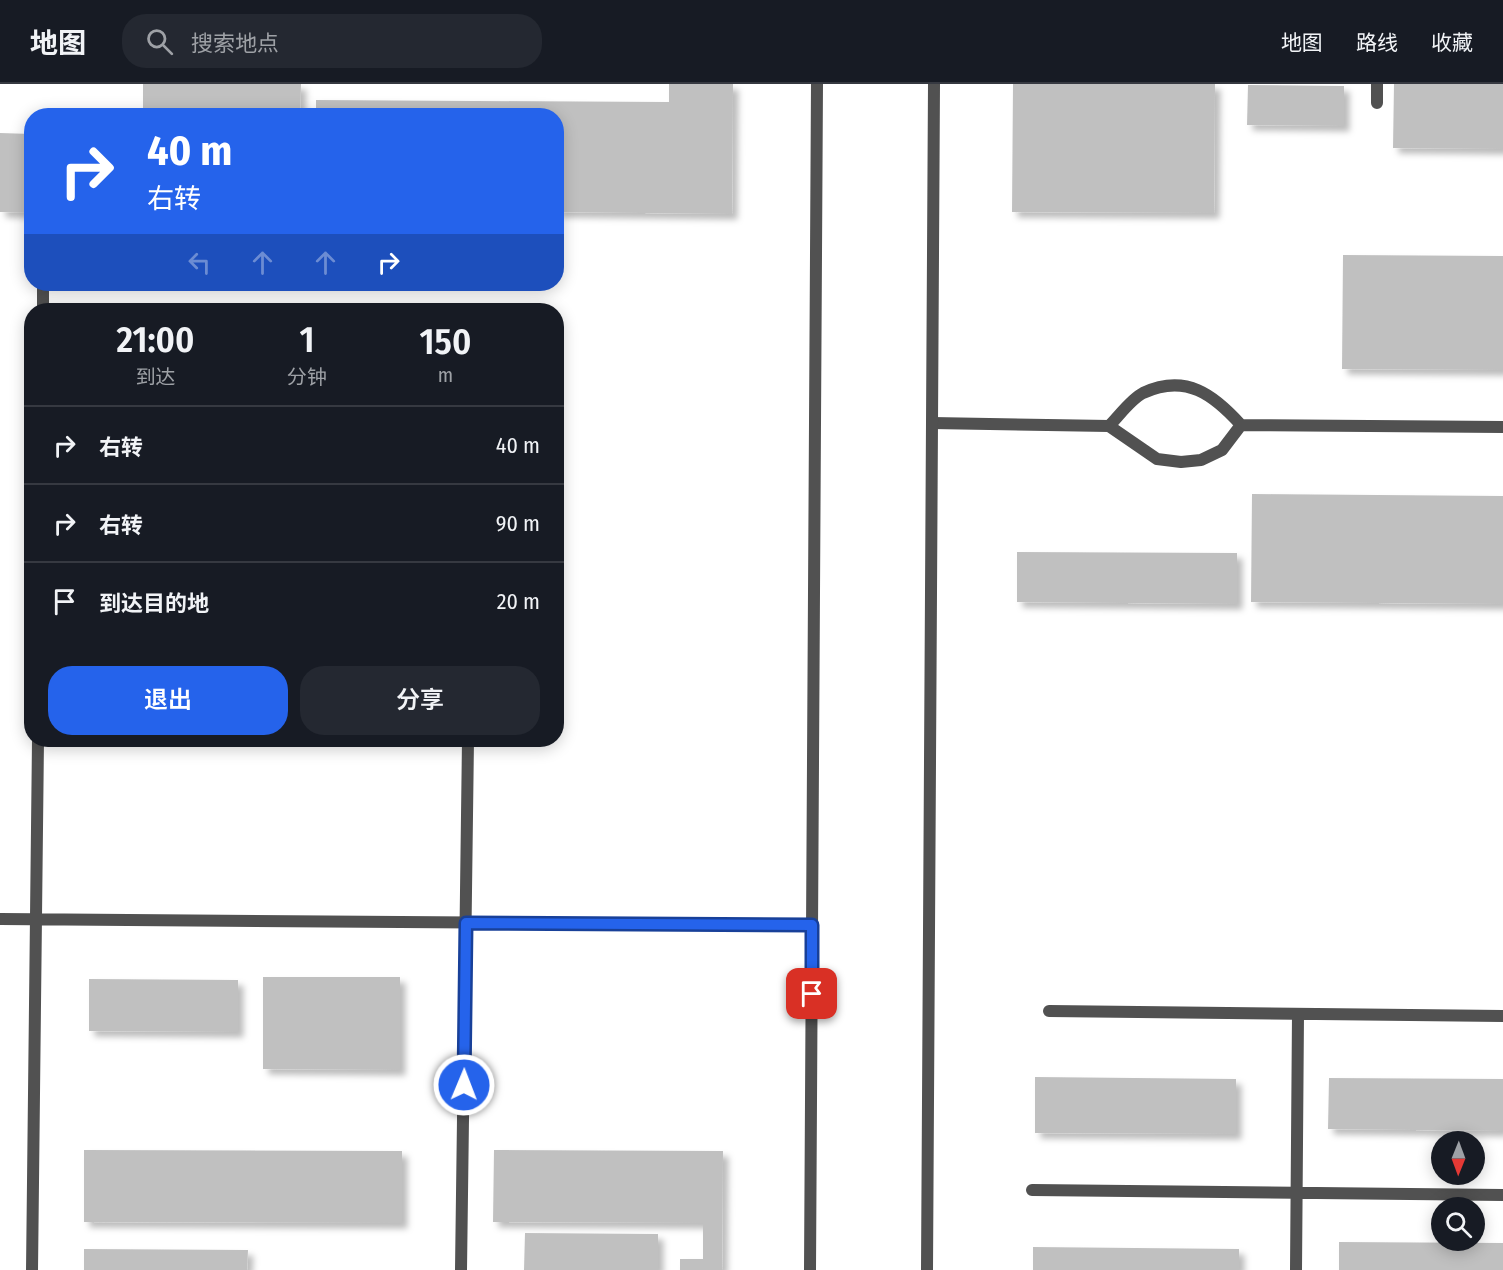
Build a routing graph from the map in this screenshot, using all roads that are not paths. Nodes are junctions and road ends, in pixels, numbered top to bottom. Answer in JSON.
{"nodes":[{"id":1,"x":817,"y":84,"type":"edge"},
{"id":2,"x":934,"y":84,"type":"edge"},
{"id":3,"x":1377,"y":84,"type":"edge"},
{"id":4,"x":1377,"y":103,"type":"dead end"},
{"id":5,"x":932,"y":423,"type":"junction"},
{"id":6,"x":1241,"y":425,"type":"junction"},
{"id":7,"x":1109,"y":426,"type":"junction"},
{"id":8,"x":1503,"y":427,"type":"edge"},
{"id":9,"x":38,"y":747,"type":"edge"},
{"id":10,"x":468,"y":747,"type":"edge"},
{"id":11,"x":0,"y":919,"type":"edge"},
{"id":12,"x":36,"y":920,"type":"junction"},
{"id":13,"x":466,"y":923,"type":"junction"},
{"id":14,"x":812,"y":925,"type":"junction"},
{"id":15,"x":1049,"y":1011,"type":"dead end"},
{"id":16,"x":1299,"y":1014,"type":"junction"},
{"id":17,"x":1503,"y":1016,"type":"edge"},
{"id":18,"x":1032,"y":1190,"type":"dead end"},
{"id":19,"x":1297,"y":1192,"type":"junction"},
{"id":20,"x":1503,"y":1195,"type":"edge"},
{"id":21,"x":32,"y":1270,"type":"edge"},
{"id":22,"x":461,"y":1270,"type":"edge"},
{"id":23,"x":810,"y":1270,"type":"edge"},
{"id":24,"x":927,"y":1270,"type":"edge"},
{"id":25,"x":1296,"y":1270,"type":"edge"}],
"edges":[{"from":1,"to":14,"type":"street"},
{"from":2,"to":5,"type":"street"},
{"from":3,"to":4,"type":"street"},
{"from":5,"to":7,"type":"street"},
{"from":5,"to":24,"type":"street"},
{"from":6,"to":7,"type":"street"},
{"from":6,"to":7,"type":"street"},
{"from":6,"to":8,"type":"street"},
{"from":9,"to":12,"type":"street"},
{"from":10,"to":13,"type":"street"},
{"from":11,"to":12,"type":"street"},
{"from":12,"to":13,"type":"street"},
{"from":12,"to":21,"type":"street"},
{"from":13,"to":14,"type":"street"},
{"from":13,"to":22,"type":"street"},
{"from":14,"to":23,"type":"street"},
{"from":15,"to":16,"type":"street"},
{"from":16,"to":17,"type":"street"},
{"from":16,"to":19,"type":"street"},
{"from":18,"to":19,"type":"street"},
{"from":19,"to":20,"type":"street"},
{"from":19,"to":25,"type":"street"}]}
